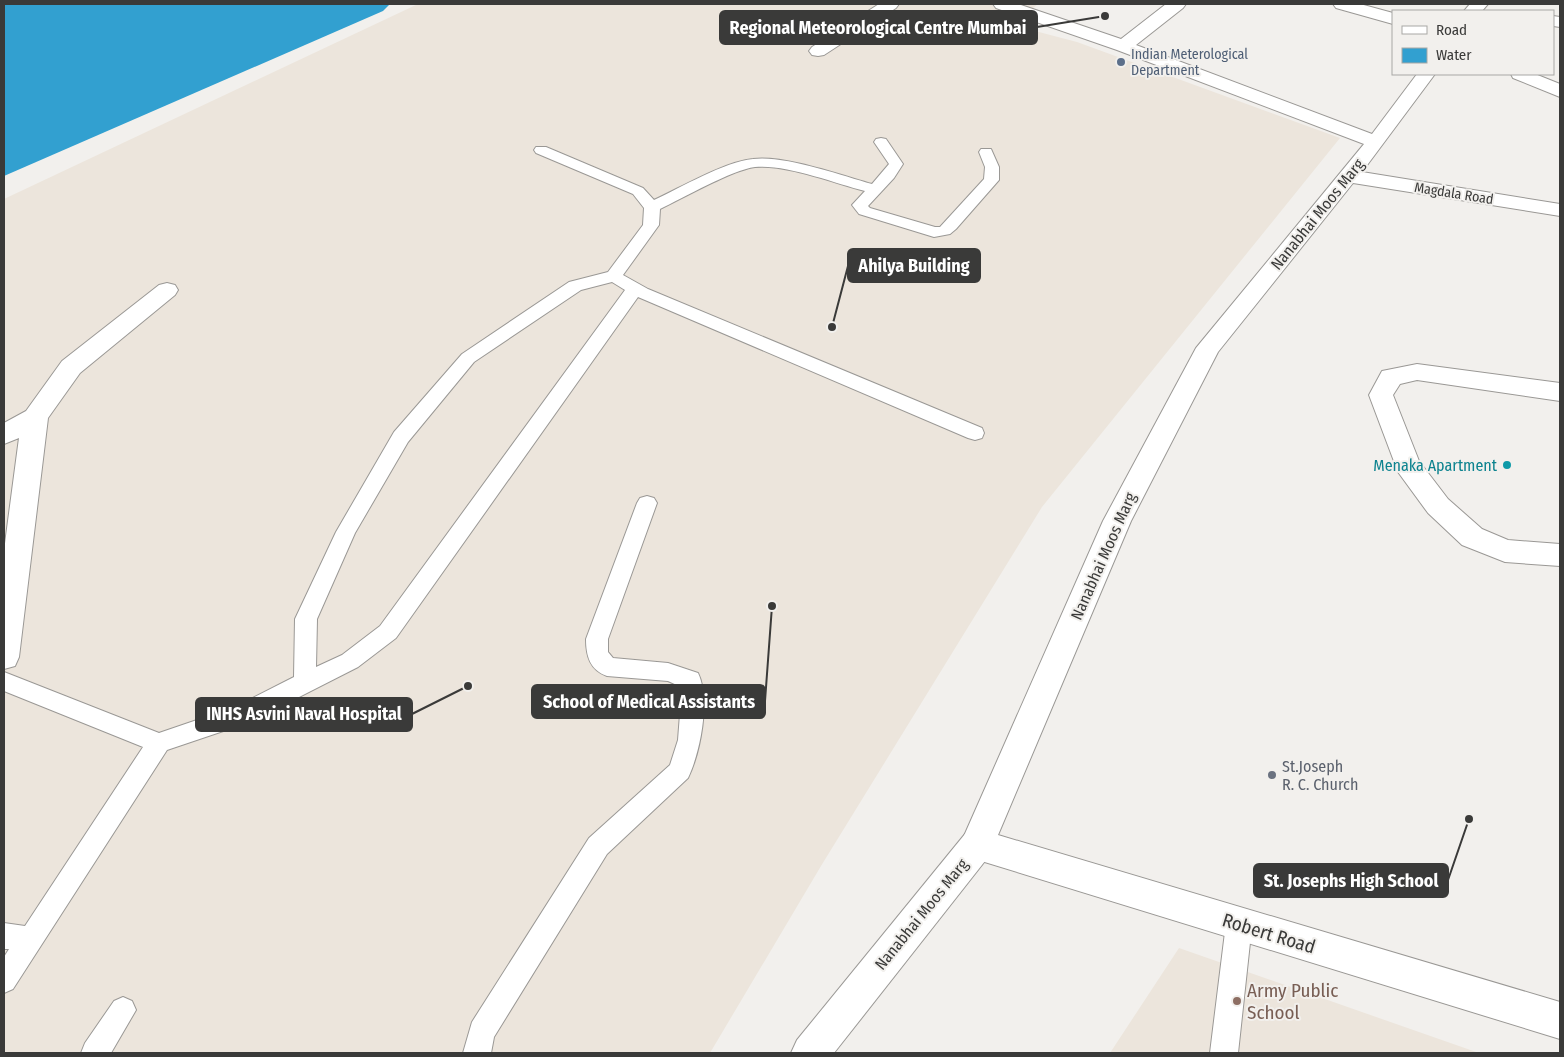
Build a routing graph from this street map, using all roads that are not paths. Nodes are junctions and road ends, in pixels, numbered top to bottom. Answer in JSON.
{"nodes":[{"id":1,"x":890,"y":4,"type":"edge"},
{"id":2,"x":1002,"y":4,"type":"edge"},
{"id":3,"x":1177,"y":4,"type":"edge"},
{"id":4,"x":1342,"y":4,"type":"edge"},
{"id":5,"x":1392,"y":19,"type":"edge"},
{"id":6,"x":1124,"y":46,"type":"junction"},
{"id":7,"x":818,"y":51,"type":"dead end"},
{"id":8,"x":1425,"y":75,"type":"edge"},
{"id":9,"x":1522,"y":75,"type":"edge"},
{"id":10,"x":1560,"y":91,"type":"edge"},
{"id":11,"x":881,"y":142,"type":"dead end"},
{"id":12,"x":1376,"y":142,"type":"junction"},
{"id":13,"x":541,"y":150,"type":"dead end"},
{"id":14,"x":986,"y":152,"type":"dead end"},
{"id":15,"x":1348,"y":176,"type":"junction"},
{"id":16,"x":874,"y":189,"type":"junction"},
{"id":17,"x":652,"y":207,"type":"junction"},
{"id":18,"x":1560,"y":210,"type":"edge"},
{"id":19,"x":614,"y":276,"type":"junction"},
{"id":20,"x":635,"y":289,"type":"junction"},
{"id":21,"x":167,"y":290,"type":"dead end"},
{"id":22,"x":1560,"y":392,"type":"edge"},
{"id":23,"x":35,"y":417,"type":"junction"},
{"id":24,"x":975,"y":433,"type":"dead end"},
{"id":25,"x":4,"y":434,"type":"edge"},
{"id":26,"x":647,"y":503,"type":"dead end"},
{"id":27,"x":1560,"y":555,"type":"edge"},
{"id":28,"x":4,"y":657,"type":"edge"},
{"id":29,"x":4,"y":681,"type":"edge"},
{"id":30,"x":305,"y":682,"type":"junction"},
{"id":31,"x":159,"y":742,"type":"junction"},
{"id":32,"x":977,"y":844,"type":"junction"},
{"id":33,"x":1238,"y":924,"type":"junction"},
{"id":34,"x":4,"y":936,"type":"edge"},
{"id":35,"x":30,"y":939,"type":"junction"},
{"id":36,"x":4,"y":980,"type":"edge"},
{"id":37,"x":122,"y":1010,"type":"dead end"},
{"id":38,"x":1560,"y":1021,"type":"edge"},
{"id":39,"x":95,"y":1053,"type":"edge"},
{"id":40,"x":477,"y":1053,"type":"edge"},
{"id":41,"x":810,"y":1053,"type":"edge"},
{"id":42,"x":1224,"y":1053,"type":"edge"}],
"edges":[{"from":1,"to":7,"type":"street"},
{"from":2,"to":6,"type":"street"},
{"from":3,"to":6,"type":"street"},
{"from":4,"to":5,"type":"street"},
{"from":6,"to":12,"type":"street"},
{"from":8,"to":12,"type":"street","name":"Nanabhai Moos Marg"},
{"from":9,"to":10,"type":"street"},
{"from":11,"to":16,"type":"lane"},
{"from":12,"to":15,"type":"street","name":"Nanabhai Moos Marg"},
{"from":13,"to":17,"type":"lane"},
{"from":14,"to":16,"type":"lane"},
{"from":15,"to":18,"type":"street","name":"Magdala Road"},
{"from":15,"to":32,"type":"street","name":"Nanabhai Moos Marg"},
{"from":16,"to":17,"type":"lane"},
{"from":17,"to":19,"type":"lane"},
{"from":19,"to":20,"type":"lane"},
{"from":19,"to":30,"type":"lane"},
{"from":20,"to":24,"type":"lane"},
{"from":20,"to":30,"type":"lane"},
{"from":21,"to":23,"type":"street"},
{"from":22,"to":27,"type":"street"},
{"from":23,"to":25,"type":"street"},
{"from":23,"to":28,"type":"street"},
{"from":26,"to":40,"type":"lane"},
{"from":29,"to":31,"type":"lane"},
{"from":30,"to":31,"type":"lane"},
{"from":31,"to":35,"type":"lane"},
{"from":32,"to":33,"type":"street","name":"Robert Road"},
{"from":32,"to":41,"type":"street","name":"Nanabhai Moos Marg"},
{"from":33,"to":38,"type":"street","name":"Robert Road"},
{"from":33,"to":42,"type":"lane"},
{"from":34,"to":35,"type":"lane"},
{"from":35,"to":36,"type":"lane"},
{"from":37,"to":39,"type":"lane"}]}
